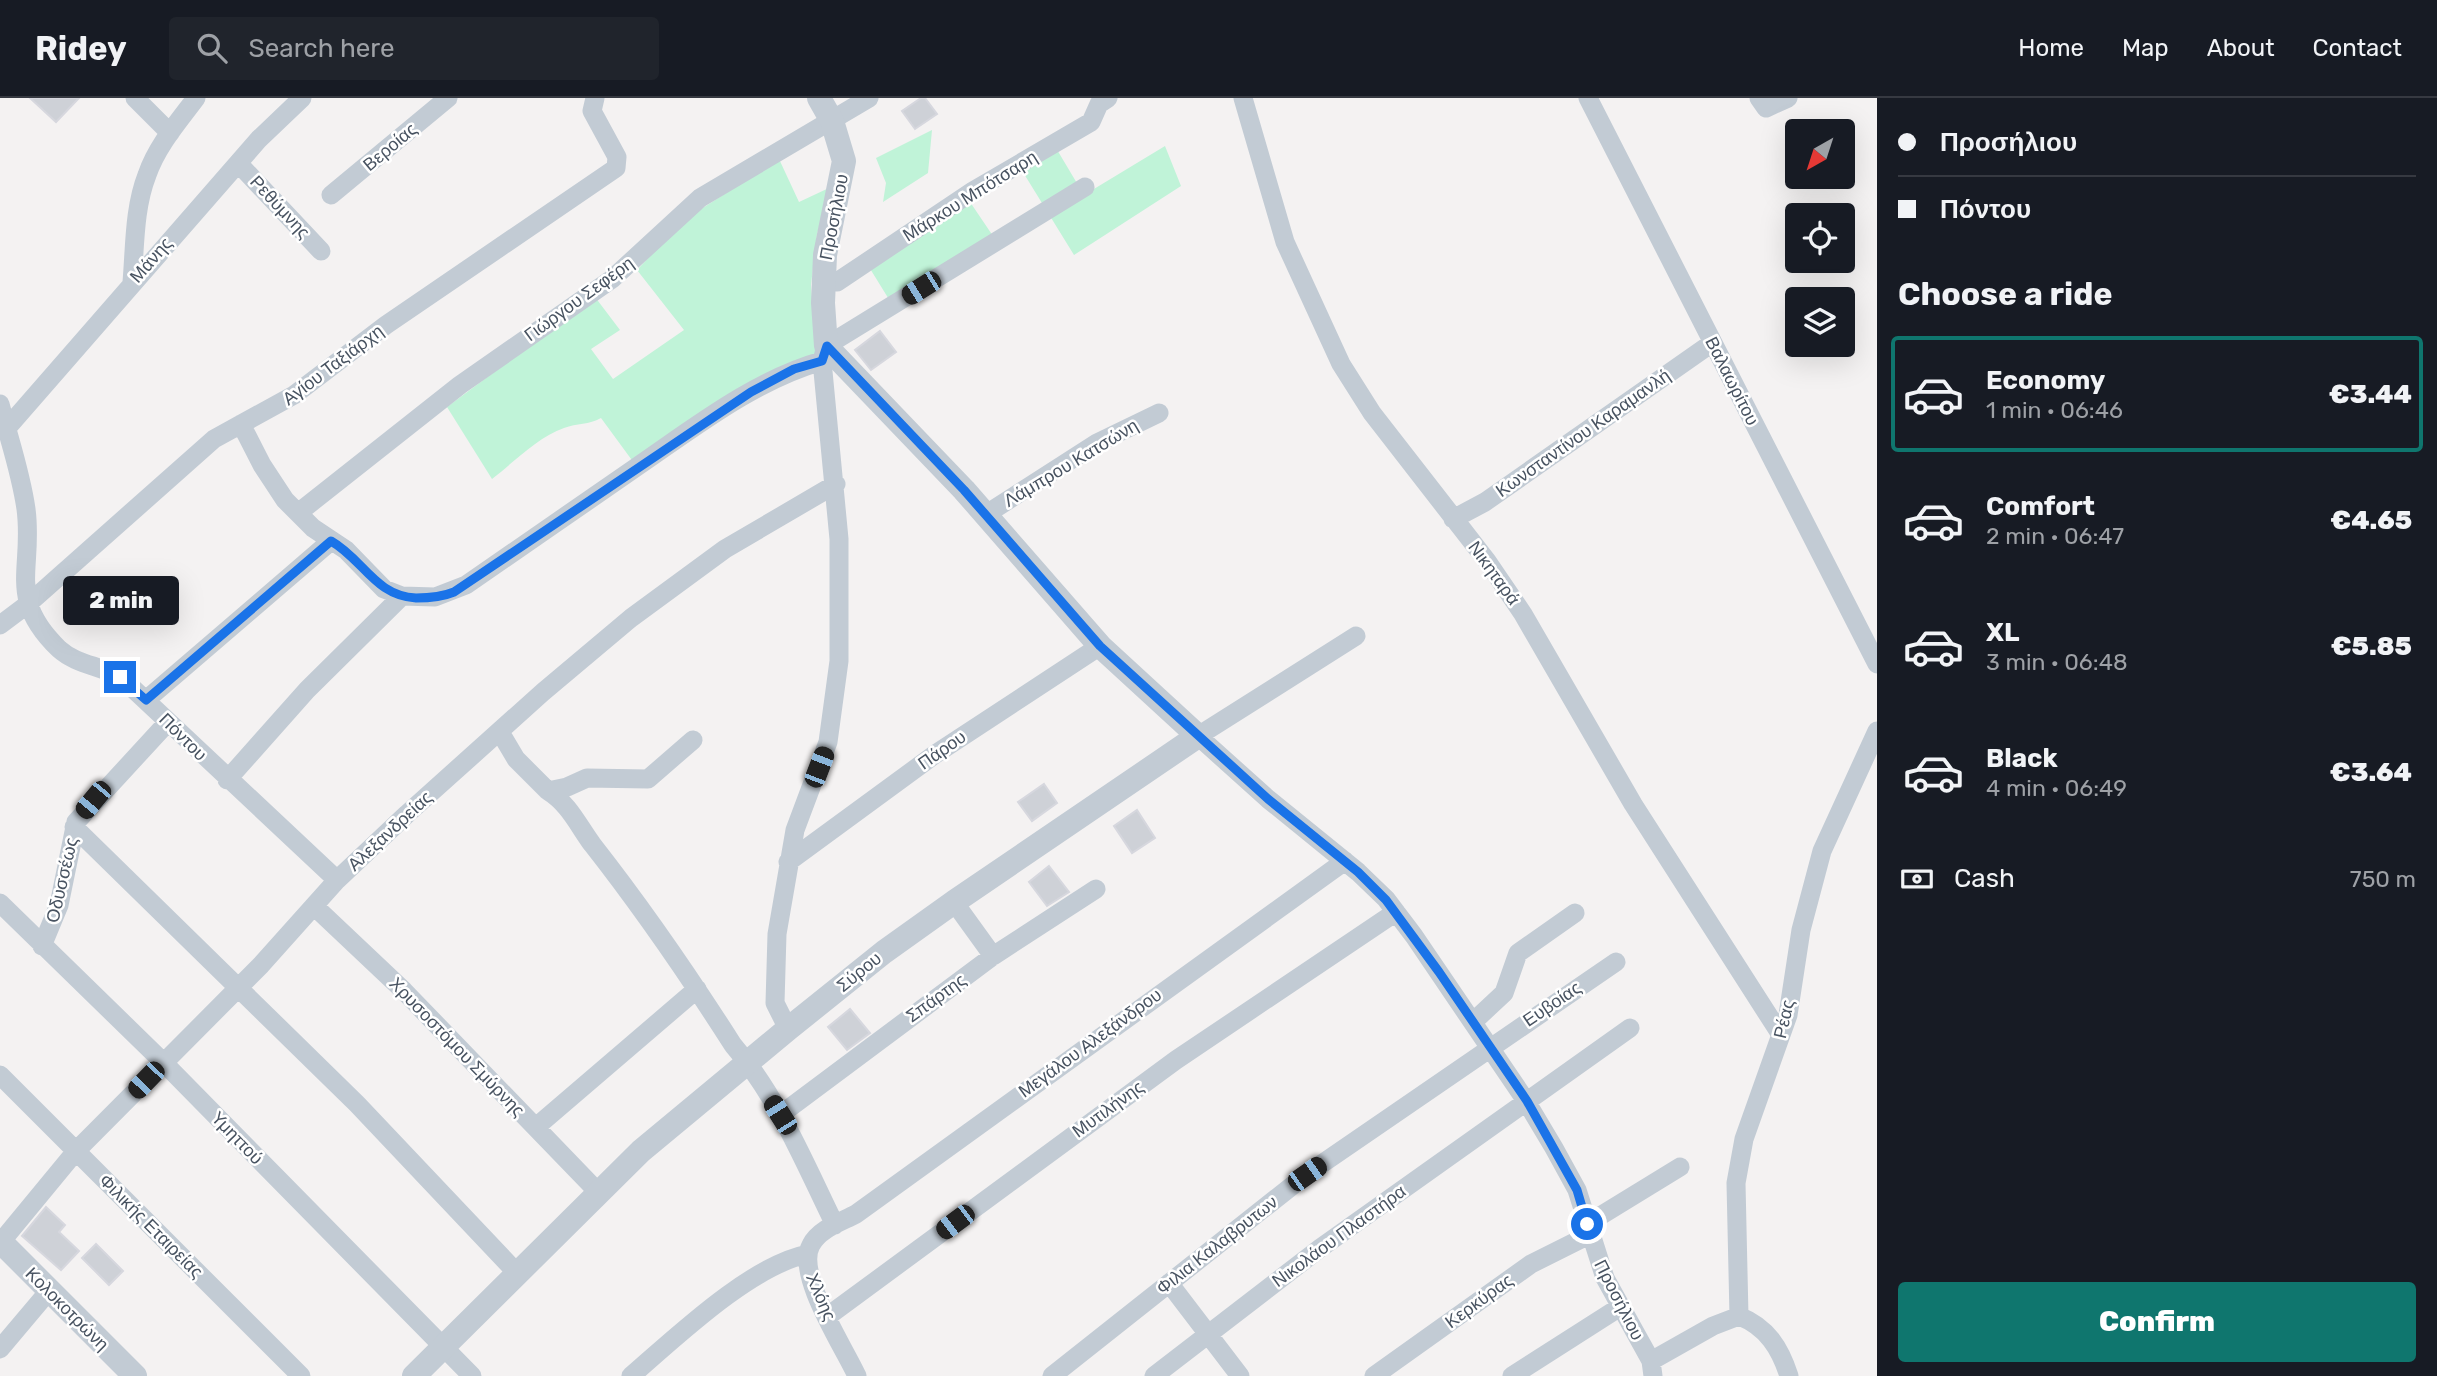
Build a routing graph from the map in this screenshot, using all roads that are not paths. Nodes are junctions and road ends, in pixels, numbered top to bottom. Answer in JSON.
{"nodes":[{"id":1,"x":135,"y":98,"type":"edge"},
{"id":2,"x":196,"y":98,"type":"edge"},
{"id":3,"x":302,"y":98,"type":"edge"},
{"id":4,"x":448,"y":98,"type":"edge"},
{"id":5,"x":595,"y":98,"type":"edge"},
{"id":6,"x":819,"y":98,"type":"edge"},
{"id":7,"x":843,"y":98,"type":"edge"},
{"id":8,"x":869,"y":98,"type":"edge"},
{"id":9,"x":1108,"y":98,"type":"edge"},
{"id":10,"x":1243,"y":98,"type":"edge"},
{"id":11,"x":1588,"y":98,"type":"edge"},
{"id":12,"x":1759,"y":98,"type":"edge"},
{"id":13,"x":1788,"y":98,"type":"edge"},
{"id":14,"x":832,"y":121,"type":"junction"},
{"id":15,"x":170,"y":132,"type":"junction"},
{"id":16,"x":238,"y":163,"type":"junction"},
{"id":17,"x":1085,"y":187,"type":"dead end"},
{"id":18,"x":331,"y":195,"type":"dead end"},
{"id":19,"x":321,"y":251,"type":"dead end"},
{"id":20,"x":824,"y":281,"type":"junction"},
{"id":21,"x":132,"y":282,"type":"junction"},
{"id":22,"x":1712,"y":343,"type":"junction"},
{"id":23,"x":824,"y":354,"type":"junction"},
{"id":24,"x":0,"y":404,"type":"edge"},
{"id":25,"x":1159,"y":413,"type":"dead end"},
{"id":26,"x":241,"y":424,"type":"junction"},
{"id":27,"x":6,"y":428,"type":"junction"},
{"id":28,"x":835,"y":484,"type":"junction"},
{"id":29,"x":298,"y":513,"type":"junction"},
{"id":30,"x":985,"y":515,"type":"junction"},
{"id":31,"x":1453,"y":519,"type":"junction"},
{"id":32,"x":331,"y":541,"type":"junction"},
{"id":33,"x":402,"y":596,"type":"junction"},
{"id":34,"x":28,"y":604,"type":"junction"},
{"id":35,"x":0,"y":625,"type":"edge"},
{"id":36,"x":1356,"y":636,"type":"dead end"},
{"id":37,"x":1100,"y":646,"type":"junction"},
{"id":38,"x":1877,"y":664,"type":"edge"},
{"id":39,"x":146,"y":700,"type":"junction"},
{"id":40,"x":168,"y":722,"type":"junction"},
{"id":41,"x":1877,"y":731,"type":"edge"},
{"id":42,"x":500,"y":732,"type":"junction"},
{"id":43,"x":1198,"y":736,"type":"junction"},
{"id":44,"x":693,"y":740,"type":"dead end"},
{"id":45,"x":228,"y":780,"type":"junction"},
{"id":46,"x":548,"y":791,"type":"junction"},
{"id":47,"x":74,"y":827,"type":"junction"},
{"id":48,"x":1345,"y":861,"type":"junction"},
{"id":49,"x":788,"y":862,"type":"junction"},
{"id":50,"x":337,"y":880,"type":"junction"},
{"id":51,"x":1096,"y":889,"type":"dead end"},
{"id":52,"x":954,"y":902,"type":"junction"},
{"id":53,"x":0,"y":903,"type":"edge"},
{"id":54,"x":314,"y":906,"type":"junction"},
{"id":55,"x":1396,"y":912,"type":"junction"},
{"id":56,"x":1575,"y":914,"type":"dead end"},
{"id":57,"x":42,"y":946,"type":"junction"},
{"id":58,"x":993,"y":956,"type":"junction"},
{"id":59,"x":1616,"y":961,"type":"dead end"},
{"id":60,"x":238,"y":989,"type":"junction"},
{"id":61,"x":697,"y":989,"type":"junction"},
{"id":62,"x":1473,"y":1022,"type":"junction"},
{"id":63,"x":1630,"y":1028,"type":"dead end"},
{"id":64,"x":788,"y":1029,"type":"junction"},
{"id":65,"x":1781,"y":1035,"type":"junction"},
{"id":66,"x":1489,"y":1046,"type":"junction"},
{"id":67,"x":163,"y":1062,"type":"junction"},
{"id":68,"x":748,"y":1063,"type":"junction"},
{"id":69,"x":0,"y":1075,"type":"edge"},
{"id":70,"x":1527,"y":1101,"type":"junction"},
{"id":71,"x":780,"y":1115,"type":"junction"},
{"id":72,"x":536,"y":1128,"type":"junction"},
{"id":73,"x":76,"y":1151,"type":"junction"},
{"id":74,"x":1680,"y":1167,"type":"dead end"},
{"id":75,"x":598,"y":1192,"type":"junction"},
{"id":76,"x":835,"y":1225,"type":"junction"},
{"id":77,"x":1588,"y":1230,"type":"junction"},
{"id":78,"x":0,"y":1241,"type":"edge"},
{"id":79,"x":808,"y":1254,"type":"junction"},
{"id":80,"x":516,"y":1272,"type":"junction"},
{"id":81,"x":1169,"y":1283,"type":"junction"},
{"id":82,"x":48,"y":1292,"type":"junction"},
{"id":83,"x":1620,"y":1307,"type":"junction"},
{"id":84,"x":828,"y":1316,"type":"junction"},
{"id":85,"x":1738,"y":1316,"type":"junction"},
{"id":86,"x":1208,"y":1334,"type":"junction"},
{"id":87,"x":442,"y":1347,"type":"junction"},
{"id":88,"x":0,"y":1349,"type":"edge"},
{"id":89,"x":1652,"y":1368,"type":"edge"},
{"id":90,"x":854,"y":1369,"type":"edge"},
{"id":91,"x":135,"y":1376,"type":"edge"},
{"id":92,"x":301,"y":1376,"type":"edge"},
{"id":93,"x":414,"y":1376,"type":"edge"},
{"id":94,"x":472,"y":1376,"type":"edge"},
{"id":95,"x":631,"y":1376,"type":"edge"},
{"id":96,"x":836,"y":1376,"type":"edge"},
{"id":97,"x":1052,"y":1376,"type":"edge"},
{"id":98,"x":1154,"y":1376,"type":"edge"},
{"id":99,"x":1240,"y":1376,"type":"edge"},
{"id":100,"x":1374,"y":1376,"type":"edge"},
{"id":101,"x":1512,"y":1376,"type":"edge"},
{"id":102,"x":1789,"y":1376,"type":"edge"}],
"edges":[{"from":1,"to":15,"type":"street"},
{"from":2,"to":15,"type":"street"},
{"from":3,"to":16,"type":"street","name":"Μάνης"},
{"from":4,"to":18,"type":"street","name":"Βεροίας"},
{"from":5,"to":26,"type":"street","name":"Αγίου Ταξιάρχη"},
{"from":6,"to":14,"type":"street","name":"Προσήλιου"},
{"from":7,"to":14,"type":"street"},
{"from":8,"to":14,"type":"street","name":"Γιώργου Σεφέρη"},
{"from":9,"to":20,"type":"street","name":"Μάρκου Μπότσαρη"},
{"from":10,"to":31,"type":"street","name":"Νικηταρά"},
{"from":11,"to":22,"type":"street","name":"Βαλαωρίτου"},
{"from":12,"to":13,"type":"street"},
{"from":14,"to":20,"type":"street","name":"Προσήλιου"},
{"from":14,"to":29,"type":"street","name":"Γιώργου Σεφέρη"},
{"from":15,"to":21,"type":"street"},
{"from":16,"to":19,"type":"street","name":"Ρεθύμνης"},
{"from":16,"to":21,"type":"street","name":"Μάνης"},
{"from":17,"to":23,"type":"street"},
{"from":20,"to":23,"type":"street","name":"Προσήλιου"},
{"from":21,"to":27,"type":"street","name":"Μάνης"},
{"from":22,"to":31,"type":"street","name":"Κωνσταντίνου Καραμανλή"},
{"from":22,"to":38,"type":"street","name":"Βαλαωρίτου"},
{"from":23,"to":28,"type":"street"},
{"from":23,"to":30,"type":"street","name":"Προσήλιου"},
{"from":23,"to":33,"type":"street"},
{"from":24,"to":27,"type":"street"},
{"from":25,"to":30,"type":"street","name":"Λάμπρου Κατσώνη"},
{"from":26,"to":29,"type":"street"},
{"from":26,"to":34,"type":"street","name":"Αγίου Ταξιάρχη"},
{"from":27,"to":34,"type":"street"},
{"from":28,"to":42,"type":"street","name":"Αλεξανδρείας"},
{"from":28,"to":49,"type":"street"},
{"from":29,"to":32,"type":"street"},
{"from":30,"to":37,"type":"street","name":"Προσήλιου"},
{"from":31,"to":65,"type":"street","name":"Νικηταρά"},
{"from":32,"to":33,"type":"street"},
{"from":32,"to":39,"type":"street"},
{"from":33,"to":45,"type":"street"},
{"from":34,"to":35,"type":"street","name":"Αγίου Ταξιάρχη"},
{"from":34,"to":39,"type":"street","name":"Πόντου"},
{"from":36,"to":43,"type":"street","name":"Σύρου"},
{"from":37,"to":43,"type":"street","name":"Προσήλιου"},
{"from":37,"to":49,"type":"street","name":"Πάρου"},
{"from":39,"to":40,"type":"street","name":"Πόντου"},
{"from":40,"to":45,"type":"street","name":"Πόντου"},
{"from":40,"to":47,"type":"street","name":"Οδυσσέως"},
{"from":41,"to":65,"type":"street","name":"Ρέας"},
{"from":42,"to":46,"type":"street"},
{"from":42,"to":50,"type":"street","name":"Αλεξανδρείας"},
{"from":43,"to":48,"type":"street","name":"Προσήλιου"},
{"from":43,"to":52,"type":"street","name":"Σύρου"},
{"from":44,"to":46,"type":"street"},
{"from":45,"to":50,"type":"street","name":"Πόντου"},
{"from":46,"to":61,"type":"street"},
{"from":47,"to":57,"type":"street","name":"Οδυσσέως"},
{"from":47,"to":60,"type":"street"},
{"from":48,"to":55,"type":"street","name":"Προσήλιου"},
{"from":48,"to":76,"type":"street","name":"Μεγάλου Αλεξάνδρου"},
{"from":49,"to":64,"type":"street"},
{"from":50,"to":54,"type":"street","name":"Αλεξανδρείας"},
{"from":51,"to":58,"type":"street","name":"Σπάρτης"},
{"from":52,"to":58,"type":"street"},
{"from":52,"to":64,"type":"street","name":"Σύρου"},
{"from":53,"to":57,"type":"street","name":"Υμηττού"},
{"from":54,"to":60,"type":"street","name":"Αλεξανδρείας"},
{"from":54,"to":72,"type":"street","name":"Χρυσοστόμου Σμύρνης"},
{"from":55,"to":62,"type":"street","name":"Προσήλιου"},
{"from":55,"to":84,"type":"street","name":"Μυτιλήνης"},
{"from":56,"to":62,"type":"street"},
{"from":57,"to":67,"type":"street","name":"Υμηττού"},
{"from":58,"to":71,"type":"street","name":"Σπάρτης"},
{"from":59,"to":66,"type":"street","name":"Ευβοίας"},
{"from":60,"to":67,"type":"street","name":"Αλεξανδρείας"},
{"from":60,"to":80,"type":"street"},
{"from":61,"to":68,"type":"street"},
{"from":61,"to":72,"type":"street"},
{"from":62,"to":66,"type":"street","name":"Προσήλιου"},
{"from":63,"to":70,"type":"street","name":"Νικολάου Πλαστήρα"},
{"from":64,"to":68,"type":"street","name":"Σύρου"},
{"from":65,"to":85,"type":"street","name":"Ρέας"},
{"from":66,"to":70,"type":"street","name":"Προσήλιου"},
{"from":66,"to":81,"type":"street","name":"Φιλια Καλαβρυτων"},
{"from":67,"to":73,"type":"street","name":"Αλεξανδρείας"},
{"from":67,"to":87,"type":"street","name":"Υμηττού"},
{"from":68,"to":71,"type":"street"},
{"from":68,"to":75,"type":"street","name":"Σύρου"},
{"from":69,"to":73,"type":"street","name":"Φιλικής Εταιρείας"},
{"from":70,"to":77,"type":"street","name":"Προσήλιου"},
{"from":70,"to":86,"type":"street","name":"Νικολάου Πλαστήρα"},
{"from":71,"to":76,"type":"street"},
{"from":72,"to":75,"type":"street","name":"Χρυσοστόμου Σμύρνης"},
{"from":73,"to":78,"type":"street","name":"Αλεξανδρείας"},
{"from":73,"to":92,"type":"street","name":"Φιλικής Εταιρείας"},
{"from":74,"to":77,"type":"street","name":"Κερκύρας"},
{"from":75,"to":80,"type":"street","name":"Σύρου"},
{"from":76,"to":79,"type":"street","name":"Χλόης"},
{"from":77,"to":83,"type":"street","name":"Προσήλιου"},
{"from":77,"to":100,"type":"street","name":"Κερκύρας"},
{"from":78,"to":82,"type":"street","name":"Κολοκοτρώνη"},
{"from":79,"to":84,"type":"street","name":"Χλόης"},
{"from":79,"to":95,"type":"street"},
{"from":80,"to":87,"type":"street","name":"Σύρου"},
{"from":81,"to":86,"type":"street"},
{"from":81,"to":97,"type":"street","name":"Φιλια Καλαβρυτων"},
{"from":82,"to":88,"type":"street"},
{"from":82,"to":91,"type":"street","name":"Κολοκοτρώνη"},
{"from":83,"to":89,"type":"street","name":"Προσήλιου"},
{"from":83,"to":101,"type":"street"},
{"from":84,"to":90,"type":"street","name":"Χλόης"},
{"from":85,"to":89,"type":"street","name":"Προσήλιου"},
{"from":85,"to":102,"type":"street"},
{"from":86,"to":98,"type":"street","name":"Νικολάου Πλαστήρα"},
{"from":86,"to":99,"type":"street"},
{"from":87,"to":93,"type":"street","name":"Σύρου"},
{"from":87,"to":94,"type":"street","name":"Υμηττού"},
{"from":90,"to":96,"type":"street"}]}
